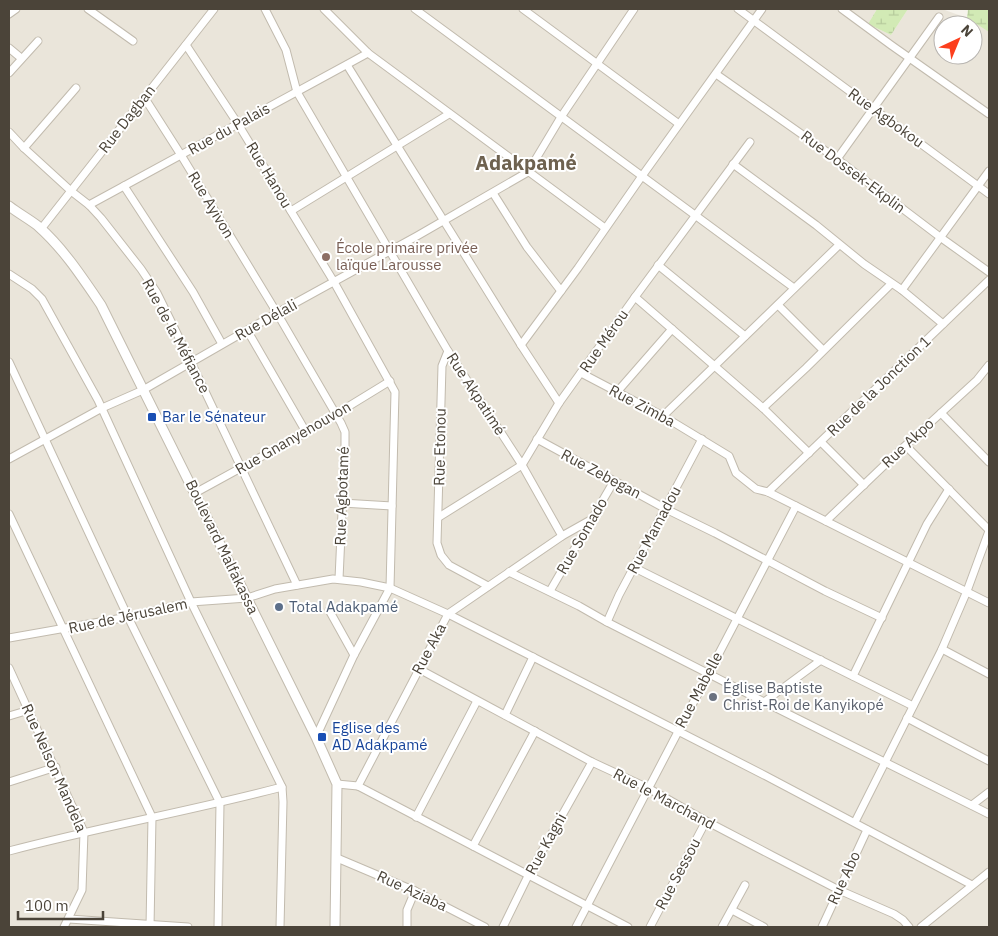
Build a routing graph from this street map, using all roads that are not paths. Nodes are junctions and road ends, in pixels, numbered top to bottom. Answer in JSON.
{"nodes":[{"id":1,"x":16,"y":9,"type":"edge"},
{"id":2,"x":88,"y":9,"type":"edge"},
{"id":3,"x":214,"y":9,"type":"edge"},
{"id":4,"x":265,"y":9,"type":"edge"},
{"id":5,"x":324,"y":9,"type":"edge"},
{"id":6,"x":415,"y":9,"type":"edge"},
{"id":7,"x":523,"y":9,"type":"edge"},
{"id":8,"x":634,"y":9,"type":"edge"},
{"id":9,"x":738,"y":9,"type":"edge"},
{"id":10,"x":762,"y":9,"type":"edge"},
{"id":11,"x":842,"y":9,"type":"edge"},
{"id":12,"x":9,"y":14,"type":"edge"},
{"id":13,"x":754,"y":20,"type":"junction"},
{"id":14,"x":933,"y":25,"type":"edge"},
{"id":15,"x":133,"y":40,"type":"dead end"},
{"id":16,"x":38,"y":41,"type":"dead end"},
{"id":17,"x":186,"y":45,"type":"junction"},
{"id":18,"x":9,"y":48,"type":"edge"},
{"id":19,"x":368,"y":53,"type":"junction"},
{"id":20,"x":909,"y":57,"type":"junction"},
{"id":21,"x":21,"y":58,"type":"junction"},
{"id":22,"x":597,"y":64,"type":"junction"},
{"id":23,"x":347,"y":65,"type":"junction"},
{"id":24,"x":9,"y":73,"type":"edge"},
{"id":25,"x":716,"y":74,"type":"junction"},
{"id":26,"x":76,"y":88,"type":"dead end"},
{"id":27,"x":297,"y":92,"type":"junction"},
{"id":28,"x":144,"y":97,"type":"junction"},
{"id":29,"x":874,"y":109,"type":"junction"},
{"id":30,"x":450,"y":114,"type":"junction"},
{"id":31,"x":989,"y":114,"type":"edge"},
{"id":32,"x":561,"y":117,"type":"junction"},
{"id":33,"x":238,"y":124,"type":"junction"},
{"id":34,"x":679,"y":124,"type":"junction"},
{"id":35,"x":9,"y":132,"type":"edge"},
{"id":36,"x":750,"y":142,"type":"dead end"},
{"id":37,"x":398,"y":146,"type":"junction"},
{"id":38,"x":24,"y":148,"type":"junction"},
{"id":39,"x":181,"y":155,"type":"junction"},
{"id":40,"x":837,"y":159,"type":"junction"},
{"id":41,"x":733,"y":164,"type":"junction"},
{"id":42,"x":989,"y":171,"type":"edge"},
{"id":43,"x":528,"y":172,"type":"junction"},
{"id":44,"x":642,"y":176,"type":"junction"},
{"id":45,"x":347,"y":177,"type":"junction"},
{"id":46,"x":124,"y":186,"type":"junction"},
{"id":47,"x":978,"y":186,"type":"junction"},
{"id":48,"x":71,"y":191,"type":"junction"},
{"id":49,"x":493,"y":193,"type":"junction"},
{"id":50,"x":989,"y":194,"type":"edge"},
{"id":51,"x":89,"y":205,"type":"junction"},
{"id":52,"x":9,"y":206,"type":"edge"},
{"id":53,"x":291,"y":212,"type":"junction"},
{"id":54,"x":695,"y":216,"type":"junction"},
{"id":55,"x":445,"y":221,"type":"junction"},
{"id":56,"x":606,"y":228,"type":"junction"},
{"id":57,"x":40,"y":229,"type":"junction"},
{"id":58,"x":940,"y":237,"type":"junction"},
{"id":59,"x":839,"y":245,"type":"junction"},
{"id":60,"x":390,"y":251,"type":"junction"},
{"id":61,"x":658,"y":265,"type":"junction"},
{"id":62,"x":989,"y":272,"type":"edge"},
{"id":63,"x":9,"y":274,"type":"edge"},
{"id":64,"x":989,"y":280,"type":"edge"},
{"id":65,"x":334,"y":282,"type":"junction"},
{"id":66,"x":891,"y":284,"type":"junction"},
{"id":67,"x":794,"y":288,"type":"junction"},
{"id":68,"x":902,"y":290,"type":"junction"},
{"id":69,"x":561,"y":291,"type":"junction"},
{"id":70,"x":635,"y":297,"type":"junction"},
{"id":71,"x":778,"y":305,"type":"junction"},
{"id":72,"x":277,"y":313,"type":"junction"},
{"id":73,"x":943,"y":324,"type":"junction"},
{"id":74,"x":672,"y":329,"type":"junction"},
{"id":75,"x":247,"y":330,"type":"junction"},
{"id":76,"x":745,"y":336,"type":"junction"},
{"id":77,"x":222,"y":344,"type":"junction"},
{"id":78,"x":521,"y":345,"type":"junction"},
{"id":79,"x":823,"y":350,"type":"junction"},
{"id":80,"x":448,"y":351,"type":"junction"},
{"id":81,"x":9,"y":362,"type":"edge"},
{"id":82,"x":191,"y":362,"type":"junction"},
{"id":83,"x":989,"y":365,"type":"edge"},
{"id":84,"x":714,"y":366,"type":"junction"},
{"id":85,"x":581,"y":373,"type":"junction"},
{"id":86,"x":390,"y":381,"type":"junction"},
{"id":87,"x":143,"y":390,"type":"junction"},
{"id":88,"x":617,"y":392,"type":"junction"},
{"id":89,"x":559,"y":403,"type":"junction"},
{"id":90,"x":102,"y":408,"type":"junction"},
{"id":91,"x":763,"y":408,"type":"junction"},
{"id":92,"x":941,"y":413,"type":"junction"},
{"id":93,"x":336,"y":414,"type":"junction"},
{"id":94,"x":663,"y":416,"type":"junction"},
{"id":95,"x":306,"y":432,"type":"junction"},
{"id":96,"x":537,"y":439,"type":"junction"},
{"id":97,"x":702,"y":439,"type":"junction"},
{"id":98,"x":46,"y":440,"type":"junction"},
{"id":99,"x":821,"y":442,"type":"junction"},
{"id":100,"x":906,"y":446,"type":"junction"},
{"id":101,"x":809,"y":453,"type":"junction"},
{"id":102,"x":9,"y":459,"type":"edge"},
{"id":103,"x":989,"y":462,"type":"edge"},
{"id":104,"x":522,"y":465,"type":"junction"},
{"id":105,"x":242,"y":467,"type":"junction"},
{"id":106,"x":614,"y":481,"type":"junction"},
{"id":107,"x":864,"y":485,"type":"junction"},
{"id":108,"x":949,"y":489,"type":"junction"},
{"id":109,"x":194,"y":492,"type":"junction"},
{"id":110,"x":768,"y":492,"type":"junction"},
{"id":111,"x":342,"y":503,"type":"junction"},
{"id":112,"x":392,"y":506,"type":"junction"},
{"id":113,"x":796,"y":506,"type":"junction"},
{"id":114,"x":666,"y":509,"type":"junction"},
{"id":115,"x":9,"y":514,"type":"edge"},
{"id":116,"x":439,"y":518,"type":"junction"},
{"id":117,"x":594,"y":518,"type":"junction"},
{"id":118,"x":826,"y":521,"type":"junction"},
{"id":119,"x":989,"y":531,"type":"edge"},
{"id":120,"x":562,"y":536,"type":"junction"},
{"id":121,"x":768,"y":561,"type":"junction"},
{"id":122,"x":908,"y":561,"type":"junction"},
{"id":123,"x":634,"y":568,"type":"junction"},
{"id":124,"x":509,"y":572,"type":"junction"},
{"id":125,"x":339,"y":579,"type":"junction"},
{"id":126,"x":297,"y":585,"type":"junction"},
{"id":127,"x":488,"y":586,"type":"junction"},
{"id":128,"x":390,"y":588,"type":"junction"},
{"id":129,"x":967,"y":591,"type":"junction"},
{"id":130,"x":550,"y":592,"type":"junction"},
{"id":131,"x":247,"y":598,"type":"junction"},
{"id":132,"x":191,"y":602,"type":"junction"},
{"id":133,"x":989,"y":603,"type":"edge"},
{"id":134,"x":329,"y":610,"type":"dead end"},
{"id":135,"x":448,"y":614,"type":"junction"},
{"id":136,"x":128,"y":617,"type":"junction"},
{"id":137,"x":737,"y":618,"type":"junction"},
{"id":138,"x":882,"y":618,"type":"junction"},
{"id":139,"x":607,"y":622,"type":"junction"},
{"id":140,"x":64,"y":630,"type":"junction"},
{"id":141,"x":9,"y":638,"type":"edge"},
{"id":142,"x":942,"y":649,"type":"junction"},
{"id":143,"x":354,"y":655,"type":"junction"},
{"id":144,"x":533,"y":657,"type":"junction"},
{"id":145,"x":822,"y":660,"type":"junction"},
{"id":146,"x":9,"y":668,"type":"edge"},
{"id":147,"x":419,"y":669,"type":"junction"},
{"id":148,"x":709,"y":674,"type":"junction"},
{"id":149,"x":989,"y":674,"type":"edge"},
{"id":150,"x":852,"y":676,"type":"junction"},
{"id":151,"x":477,"y":701,"type":"junction"},
{"id":152,"x":764,"y":702,"type":"junction"},
{"id":153,"x":913,"y":706,"type":"junction"},
{"id":154,"x":29,"y":710,"type":"junction"},
{"id":155,"x":505,"y":715,"type":"junction"},
{"id":156,"x":9,"y":716,"type":"edge"},
{"id":157,"x":907,"y":718,"type":"junction"},
{"id":158,"x":535,"y":731,"type":"junction"},
{"id":159,"x":677,"y":731,"type":"junction"},
{"id":160,"x":316,"y":737,"type":"junction"},
{"id":161,"x":884,"y":761,"type":"junction"},
{"id":162,"x":989,"y":761,"type":"edge"},
{"id":163,"x":592,"y":762,"type":"junction"},
{"id":164,"x":56,"y":767,"type":"junction"},
{"id":165,"x":9,"y":782,"type":"edge"},
{"id":166,"x":337,"y":784,"type":"junction"},
{"id":167,"x":282,"y":786,"type":"junction"},
{"id":168,"x":358,"y":786,"type":"junction"},
{"id":169,"x":648,"y":788,"type":"junction"},
{"id":170,"x":989,"y":792,"type":"edge"},
{"id":171,"x":220,"y":803,"type":"junction"},
{"id":172,"x":972,"y":805,"type":"junction"},
{"id":173,"x":989,"y":814,"type":"edge"},
{"id":174,"x":152,"y":817,"type":"junction"},
{"id":175,"x":416,"y":817,"type":"junction"},
{"id":176,"x":706,"y":821,"type":"junction"},
{"id":177,"x":855,"y":822,"type":"junction"},
{"id":178,"x":867,"y":830,"type":"junction"},
{"id":179,"x":84,"y":832,"type":"junction"},
{"id":180,"x":473,"y":846,"type":"junction"},
{"id":181,"x":9,"y":850,"type":"edge"},
{"id":182,"x":337,"y":858,"type":"junction"},
{"id":183,"x":989,"y":872,"type":"edge"},
{"id":184,"x":528,"y":876,"type":"junction"},
{"id":185,"x":745,"y":885,"type":"dead end"},
{"id":186,"x":972,"y":885,"type":"junction"},
{"id":187,"x":839,"y":890,"type":"junction"},
{"id":188,"x":415,"y":891,"type":"junction"},
{"id":189,"x":587,"y":907,"type":"junction"},
{"id":190,"x":732,"y":910,"type":"junction"},
{"id":191,"x":69,"y":919,"type":"junction"},
{"id":192,"x":150,"y":926,"type":"edge"},
{"id":193,"x":64,"y":927,"type":"edge"},
{"id":194,"x":188,"y":927,"type":"edge"},
{"id":195,"x":218,"y":927,"type":"edge"},
{"id":196,"x":280,"y":927,"type":"edge"},
{"id":197,"x":335,"y":927,"type":"edge"},
{"id":198,"x":407,"y":927,"type":"edge"},
{"id":199,"x":486,"y":927,"type":"edge"},
{"id":200,"x":502,"y":927,"type":"edge"},
{"id":201,"x":576,"y":927,"type":"edge"},
{"id":202,"x":628,"y":927,"type":"edge"},
{"id":203,"x":650,"y":927,"type":"edge"},
{"id":204,"x":722,"y":927,"type":"edge"},
{"id":205,"x":764,"y":927,"type":"edge"},
{"id":206,"x":822,"y":927,"type":"edge"},
{"id":207,"x":909,"y":927,"type":"edge"},
{"id":208,"x":921,"y":927,"type":"edge"}],
"edges":[{"from":1,"to":12,"type":"street"},
{"from":2,"to":15,"type":"street"},
{"from":3,"to":17,"type":"street","name":"Rue Dagban"},
{"from":4,"to":27,"type":"street","name":"Rue Akpatimé"},
{"from":5,"to":19,"type":"street"},
{"from":6,"to":32,"type":"street"},
{"from":7,"to":22,"type":"street"},
{"from":8,"to":22,"type":"street"},
{"from":9,"to":13,"type":"street","name":"Rue Agbokou"},
{"from":10,"to":13,"type":"street"},
{"from":11,"to":20,"type":"street"},
{"from":13,"to":25,"type":"street"},
{"from":13,"to":29,"type":"street","name":"Rue Agbokou"},
{"from":14,"to":20,"type":"street"},
{"from":16,"to":21,"type":"street"},
{"from":17,"to":28,"type":"street","name":"Rue Dagban"},
{"from":17,"to":33,"type":"street","name":"Rue Hanou"},
{"from":18,"to":21,"type":"street"},
{"from":19,"to":23,"type":"street","name":"Rue du Palais"},
{"from":19,"to":30,"type":"street"},
{"from":20,"to":29,"type":"street"},
{"from":20,"to":31,"type":"street"},
{"from":21,"to":24,"type":"street"},
{"from":22,"to":32,"type":"street"},
{"from":22,"to":34,"type":"street"},
{"from":23,"to":27,"type":"street","name":"Rue du Palais"},
{"from":23,"to":37,"type":"street"},
{"from":25,"to":34,"type":"street"},
{"from":25,"to":40,"type":"street","name":"Rue Dossek-Ekplin"},
{"from":26,"to":38,"type":"street"},
{"from":27,"to":33,"type":"street","name":"Rue du Palais"},
{"from":27,"to":45,"type":"street","name":"Rue Akpatimé"},
{"from":28,"to":39,"type":"street","name":"Rue Ayivon"},
{"from":28,"to":48,"type":"street","name":"Rue Dagban"},
{"from":29,"to":40,"type":"street"},
{"from":29,"to":47,"type":"street","name":"Rue Agbokou"},
{"from":30,"to":37,"type":"street"},
{"from":30,"to":43,"type":"street"},
{"from":32,"to":43,"type":"street"},
{"from":32,"to":44,"type":"street"},
{"from":33,"to":39,"type":"street","name":"Rue du Palais"},
{"from":33,"to":53,"type":"street","name":"Rue Hanou"},
{"from":34,"to":44,"type":"street"},
{"from":35,"to":38,"type":"street","name":"Rue de la Méfiance"},
{"from":36,"to":41,"type":"street","name":"Rue Mérou"},
{"from":37,"to":45,"type":"street"},
{"from":37,"to":55,"type":"street"},
{"from":38,"to":48,"type":"street","name":"Rue de la Méfiance"},
{"from":39,"to":46,"type":"street","name":"Rue du Palais"},
{"from":39,"to":72,"type":"street","name":"Rue Ayivon"},
{"from":40,"to":58,"type":"street","name":"Rue Dossek-Ekplin"},
{"from":41,"to":54,"type":"street","name":"Rue Mérou"},
{"from":41,"to":59,"type":"street"},
{"from":42,"to":47,"type":"street"},
{"from":43,"to":49,"type":"street","name":"Rue Délali"},
{"from":43,"to":56,"type":"street"},
{"from":44,"to":54,"type":"street"},
{"from":44,"to":56,"type":"street"},
{"from":45,"to":53,"type":"street"},
{"from":45,"to":60,"type":"street","name":"Rue Akpatimé"},
{"from":46,"to":51,"type":"street","name":"Rue du Palais"},
{"from":46,"to":77,"type":"street"},
{"from":47,"to":50,"type":"street","name":"Rue Agbokou"},
{"from":47,"to":58,"type":"street"},
{"from":48,"to":51,"type":"street","name":"Rue de la Méfiance"},
{"from":48,"to":57,"type":"street","name":"Rue Dagban"},
{"from":49,"to":55,"type":"street","name":"Rue Délali"},
{"from":49,"to":69,"type":"street"},
{"from":51,"to":82,"type":"street","name":"Rue de la Méfiance"},
{"from":52,"to":57,"type":"street","name":"Boulevard Malfakassa"},
{"from":53,"to":65,"type":"street","name":"Rue Hanou"},
{"from":54,"to":61,"type":"street","name":"Rue Mérou"},
{"from":54,"to":67,"type":"street"},
{"from":55,"to":60,"type":"street","name":"Rue Délali"},
{"from":55,"to":78,"type":"street"},
{"from":56,"to":69,"type":"street"},
{"from":57,"to":87,"type":"street","name":"Boulevard Malfakassa"},
{"from":58,"to":62,"type":"street","name":"Rue Dossek-Ekplin"},
{"from":58,"to":68,"type":"street"},
{"from":59,"to":66,"type":"street"},
{"from":59,"to":67,"type":"street"},
{"from":60,"to":65,"type":"street","name":"Rue Délali"},
{"from":60,"to":80,"type":"street","name":"Rue Akpatimé"},
{"from":61,"to":70,"type":"street","name":"Rue Mérou"},
{"from":61,"to":76,"type":"street"},
{"from":63,"to":90,"type":"street"},
{"from":64,"to":73,"type":"street","name":"Rue de la Jonction 1"},
{"from":65,"to":72,"type":"street","name":"Rue Délali"},
{"from":65,"to":86,"type":"street","name":"Rue Hanou"},
{"from":66,"to":68,"type":"street"},
{"from":66,"to":79,"type":"street"},
{"from":67,"to":71,"type":"street"},
{"from":68,"to":73,"type":"street"},
{"from":69,"to":78,"type":"street"},
{"from":70,"to":74,"type":"street"},
{"from":70,"to":85,"type":"street","name":"Rue Mérou"},
{"from":71,"to":76,"type":"street"},
{"from":71,"to":79,"type":"street"},
{"from":72,"to":75,"type":"street","name":"Rue Délali"},
{"from":72,"to":93,"type":"street","name":"Rue Ayivon"},
{"from":73,"to":99,"type":"street","name":"Rue de la Jonction 1"},
{"from":74,"to":84,"type":"street"},
{"from":74,"to":88,"type":"street"},
{"from":75,"to":77,"type":"street","name":"Rue Délali"},
{"from":75,"to":95,"type":"street"},
{"from":76,"to":84,"type":"street"},
{"from":77,"to":82,"type":"street","name":"Rue Délali"},
{"from":78,"to":89,"type":"street"},
{"from":79,"to":91,"type":"street"},
{"from":80,"to":104,"type":"street","name":"Rue Akpatimé"},
{"from":80,"to":116,"type":"street","name":"Rue Etonou"},
{"from":81,"to":98,"type":"street"},
{"from":82,"to":87,"type":"street","name":"Rue Délali"},
{"from":82,"to":105,"type":"street","name":"Rue de la Méfiance"},
{"from":83,"to":92,"type":"street","name":"Rue Akpo"},
{"from":84,"to":91,"type":"street"},
{"from":84,"to":94,"type":"street"},
{"from":85,"to":88,"type":"street","name":"Rue Zimba"},
{"from":85,"to":89,"type":"street","name":"Rue Mérou"},
{"from":86,"to":93,"type":"street","name":"Rue Gnanyenouvon"},
{"from":86,"to":112,"type":"street"},
{"from":87,"to":90,"type":"street","name":"Rue Délali"},
{"from":87,"to":109,"type":"street","name":"Boulevard Malfakassa"},
{"from":88,"to":94,"type":"street","name":"Rue Zimba"},
{"from":89,"to":96,"type":"street","name":"Rue Mérou"},
{"from":90,"to":98,"type":"street","name":"Rue Délali"},
{"from":90,"to":132,"type":"street"},
{"from":91,"to":101,"type":"street"},
{"from":92,"to":100,"type":"street","name":"Rue Akpo"},
{"from":92,"to":103,"type":"street"},
{"from":93,"to":95,"type":"street","name":"Rue Gnanyenouvon"},
{"from":93,"to":111,"type":"street","name":"Rue Agbotamé"},
{"from":94,"to":97,"type":"street","name":"Rue Zimba"},
{"from":95,"to":105,"type":"street","name":"Rue Gnanyenouvon"},
{"from":96,"to":104,"type":"street","name":"Rue Mérou"},
{"from":96,"to":106,"type":"street","name":"Rue Zebegan"},
{"from":97,"to":110,"type":"street","name":"Rue Zimba"},
{"from":97,"to":114,"type":"street","name":"Rue Mamadou"},
{"from":98,"to":102,"type":"street","name":"Rue Délali"},
{"from":98,"to":136,"type":"street"},
{"from":99,"to":101,"type":"street","name":"Rue de la Jonction 1"},
{"from":99,"to":107,"type":"street"},
{"from":100,"to":107,"type":"street","name":"Rue Akpo"},
{"from":100,"to":108,"type":"street"},
{"from":101,"to":110,"type":"street","name":"Rue de la Jonction 1"},
{"from":104,"to":116,"type":"street","name":"Rue Mérou"},
{"from":104,"to":120,"type":"street","name":"Rue Akpatimé"},
{"from":105,"to":109,"type":"street","name":"Rue Gnanyenouvon"},
{"from":105,"to":126,"type":"street","name":"Rue de la Méfiance"},
{"from":106,"to":114,"type":"street","name":"Rue Zebegan"},
{"from":106,"to":117,"type":"street","name":"Rue Somado"},
{"from":107,"to":118,"type":"street","name":"Rue Akpo"},
{"from":108,"to":119,"type":"street"},
{"from":108,"to":122,"type":"street"},
{"from":109,"to":131,"type":"street","name":"Boulevard Malfakassa"},
{"from":110,"to":113,"type":"street","name":"Rue Zimba"},
{"from":111,"to":112,"type":"street"},
{"from":111,"to":125,"type":"street","name":"Rue Agbotamé"},
{"from":112,"to":128,"type":"street"},
{"from":113,"to":118,"type":"street","name":"Rue Zimba"},
{"from":113,"to":121,"type":"street","name":"Rue Mabelle"},
{"from":114,"to":121,"type":"street","name":"Rue Zebegan"},
{"from":114,"to":123,"type":"street","name":"Rue Mamadou"},
{"from":115,"to":140,"type":"street"},
{"from":116,"to":127,"type":"street","name":"Rue Etonou"},
{"from":117,"to":120,"type":"street","name":"Rue Aka"},
{"from":117,"to":130,"type":"street","name":"Rue Somado"},
{"from":118,"to":122,"type":"street","name":"Rue Zimba"},
{"from":119,"to":129,"type":"street"},
{"from":120,"to":124,"type":"street","name":"Rue Aka"},
{"from":121,"to":137,"type":"street","name":"Rue Mabelle"},
{"from":121,"to":138,"type":"street","name":"Rue Zebegan"},
{"from":122,"to":129,"type":"street","name":"Rue Zimba"},
{"from":122,"to":138,"type":"street"},
{"from":123,"to":137,"type":"street"},
{"from":123,"to":139,"type":"street","name":"Rue Mamadou"},
{"from":124,"to":127,"type":"street","name":"Rue Aka"},
{"from":124,"to":130,"type":"street"},
{"from":125,"to":126,"type":"street","name":"Rue de Jérusalem"},
{"from":125,"to":128,"type":"street","name":"Rue de Jérusalem"},
{"from":126,"to":131,"type":"street","name":"Rue de Jérusalem"},
{"from":127,"to":135,"type":"street","name":"Rue Aka"},
{"from":128,"to":135,"type":"street","name":"Rue de Jérusalem"},
{"from":128,"to":143,"type":"street"},
{"from":129,"to":133,"type":"street","name":"Rue Zimba"},
{"from":129,"to":142,"type":"street"},
{"from":130,"to":139,"type":"street"},
{"from":131,"to":132,"type":"street","name":"Rue de Jérusalem"},
{"from":131,"to":160,"type":"street","name":"Boulevard Malfakassa"},
{"from":132,"to":136,"type":"street","name":"Rue de Jérusalem"},
{"from":132,"to":167,"type":"street"},
{"from":134,"to":143,"type":"street"},
{"from":135,"to":144,"type":"street","name":"Rue de Jérusalem"},
{"from":135,"to":147,"type":"street","name":"Rue Aka"},
{"from":136,"to":140,"type":"street","name":"Rue de Jérusalem"},
{"from":136,"to":171,"type":"street"},
{"from":137,"to":145,"type":"street"},
{"from":137,"to":148,"type":"street","name":"Rue Mabelle"},
{"from":138,"to":150,"type":"street"},
{"from":139,"to":148,"type":"street"},
{"from":140,"to":141,"type":"street","name":"Rue de Jérusalem"},
{"from":140,"to":174,"type":"street"},
{"from":142,"to":149,"type":"street"},
{"from":142,"to":153,"type":"street"},
{"from":143,"to":160,"type":"street"},
{"from":144,"to":155,"type":"street"},
{"from":144,"to":159,"type":"street","name":"Rue de Jérusalem"},
{"from":145,"to":150,"type":"street"},
{"from":145,"to":152,"type":"street"},
{"from":146,"to":154,"type":"street","name":"Rue Nelson Mandela"},
{"from":147,"to":151,"type":"street","name":"Rue le Marchand"},
{"from":147,"to":168,"type":"street","name":"Rue Aka"},
{"from":148,"to":152,"type":"street"},
{"from":148,"to":159,"type":"street","name":"Rue Mabelle"},
{"from":150,"to":153,"type":"street"},
{"from":151,"to":155,"type":"street","name":"Rue le Marchand"},
{"from":151,"to":175,"type":"street"},
{"from":152,"to":161,"type":"street"},
{"from":153,"to":157,"type":"street"},
{"from":154,"to":156,"type":"street"},
{"from":154,"to":164,"type":"street","name":"Rue Nelson Mandela"},
{"from":155,"to":158,"type":"street","name":"Rue le Marchand"},
{"from":157,"to":161,"type":"street"},
{"from":157,"to":162,"type":"street"},
{"from":158,"to":163,"type":"street","name":"Rue le Marchand"},
{"from":158,"to":180,"type":"street"},
{"from":159,"to":169,"type":"street","name":"Rue Mabelle"},
{"from":159,"to":177,"type":"street","name":"Rue de Jérusalem"},
{"from":160,"to":166,"type":"street","name":"Boulevard Malfakassa"},
{"from":161,"to":172,"type":"street"},
{"from":161,"to":177,"type":"street"},
{"from":163,"to":169,"type":"street","name":"Rue le Marchand"},
{"from":163,"to":184,"type":"street","name":"Rue Kagni"},
{"from":164,"to":165,"type":"street"},
{"from":164,"to":179,"type":"street","name":"Rue Nelson Mandela"},
{"from":166,"to":168,"type":"street"},
{"from":166,"to":182,"type":"street","name":"Boulevard Malfakassa"},
{"from":167,"to":171,"type":"street"},
{"from":167,"to":196,"type":"street"},
{"from":168,"to":175,"type":"street"},
{"from":169,"to":176,"type":"street","name":"Rue le Marchand"},
{"from":169,"to":189,"type":"street","name":"Rue Mabelle"},
{"from":170,"to":172,"type":"street"},
{"from":171,"to":174,"type":"street"},
{"from":171,"to":195,"type":"street"},
{"from":172,"to":173,"type":"street"},
{"from":174,"to":179,"type":"street"},
{"from":174,"to":192,"type":"street"},
{"from":175,"to":180,"type":"street"},
{"from":176,"to":187,"type":"street","name":"Rue le Marchand"},
{"from":176,"to":203,"type":"street","name":"Rue Sessou"},
{"from":177,"to":178,"type":"street","name":"Rue de Jérusalem"},
{"from":178,"to":186,"type":"street","name":"Rue de Jérusalem"},
{"from":178,"to":187,"type":"street","name":"Rue Abo"},
{"from":179,"to":181,"type":"street"},
{"from":179,"to":191,"type":"street","name":"Rue Nelson Mandela"},
{"from":180,"to":184,"type":"street"},
{"from":182,"to":188,"type":"street","name":"Rue Aziaba"},
{"from":182,"to":197,"type":"street","name":"Boulevard Malfakassa"},
{"from":183,"to":186,"type":"street"},
{"from":184,"to":189,"type":"street"},
{"from":184,"to":200,"type":"street","name":"Rue Kagni"},
{"from":185,"to":190,"type":"street"},
{"from":186,"to":208,"type":"street"},
{"from":187,"to":206,"type":"street","name":"Rue Abo"},
{"from":187,"to":207,"type":"street","name":"Rue le Marchand"},
{"from":188,"to":198,"type":"street"},
{"from":188,"to":199,"type":"street","name":"Rue Aziaba"},
{"from":189,"to":201,"type":"street","name":"Rue Mabelle"},
{"from":189,"to":202,"type":"street"},
{"from":190,"to":204,"type":"street"},
{"from":190,"to":205,"type":"street"},
{"from":191,"to":192,"type":"street"},
{"from":191,"to":193,"type":"street","name":"Rue Nelson Mandela"},
{"from":192,"to":194,"type":"street"}]}
